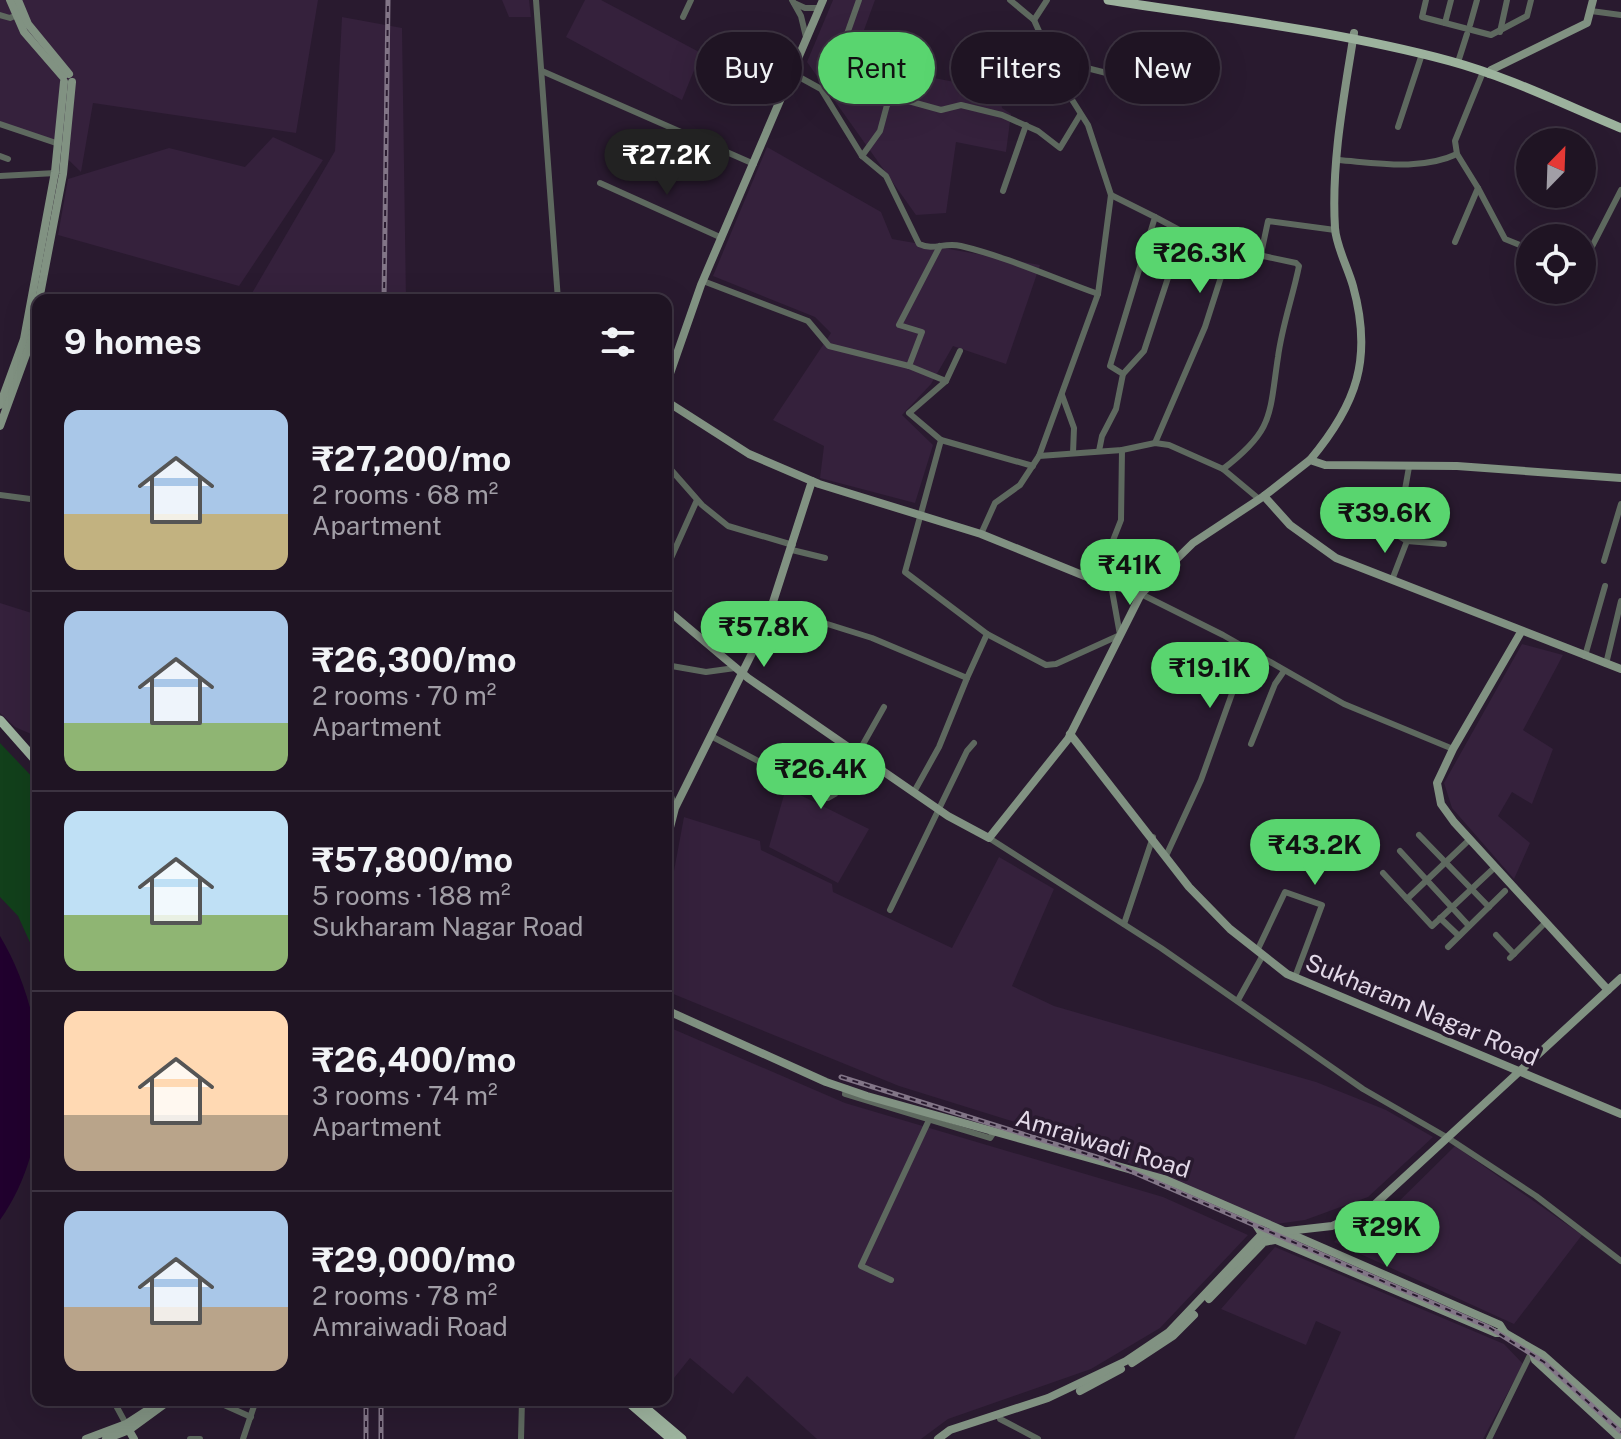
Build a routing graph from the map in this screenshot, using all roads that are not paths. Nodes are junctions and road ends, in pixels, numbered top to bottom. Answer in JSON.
{"nodes":[{"id":1,"x":10,"y":0,"type":"edge"},
{"id":2,"x":18,"y":0,"type":"edge"},
{"id":3,"x":536,"y":0,"type":"edge"},
{"id":4,"x":691,"y":0,"type":"edge"},
{"id":5,"x":859,"y":0,"type":"edge"},
{"id":6,"x":1010,"y":0,"type":"edge"},
{"id":7,"x":1047,"y":0,"type":"edge"},
{"id":8,"x":1108,"y":0,"type":"edge"},
{"id":9,"x":1138,"y":0,"type":"edge"},
{"id":10,"x":1426,"y":0,"type":"edge"},
{"id":11,"x":1451,"y":0,"type":"edge"},
{"id":12,"x":1477,"y":0,"type":"edge"},
{"id":13,"x":1507,"y":0,"type":"edge"},
{"id":14,"x":1531,"y":0,"type":"edge"},
{"id":15,"x":1593,"y":0,"type":"edge"},
{"id":16,"x":793,"y":1,"type":"edge"},
{"id":17,"x":821,"y":4,"type":"edge"},
{"id":18,"x":1591,"y":11,"type":"junction"},
{"id":19,"x":0,"y":15,"type":"edge"},
{"id":20,"x":19,"y":15,"type":"junction"},
{"id":21,"x":1621,"y":15,"type":"edge"},
{"id":22,"x":683,"y":17,"type":"dead end"},
{"id":23,"x":1034,"y":20,"type":"junction"},
{"id":24,"x":1445,"y":23,"type":"junction"},
{"id":25,"x":1470,"y":25,"type":"dead end"},
{"id":26,"x":1039,"y":32,"type":"edge"},
{"id":27,"x":1500,"y":32,"type":"junction"},
{"id":28,"x":1467,"y":34,"type":"dead end"},
{"id":29,"x":1354,"y":36,"type":"junction"},
{"id":30,"x":806,"y":39,"type":"junction"},
{"id":31,"x":802,"y":49,"type":"edge"},
{"id":32,"x":1422,"y":54,"type":"junction"},
{"id":33,"x":1459,"y":59,"type":"junction"},
{"id":34,"x":542,"y":71,"type":"junction"},
{"id":35,"x":1488,"y":72,"type":"junction"},
{"id":36,"x":67,"y":79,"type":"junction"},
{"id":37,"x":802,"y":79,"type":"edge"},
{"id":38,"x":779,"y":104,"type":"edge"},
{"id":39,"x":1074,"y":104,"type":"edge"},
{"id":40,"x":887,"y":105,"type":"junction"},
{"id":41,"x":1080,"y":115,"type":"junction"},
{"id":42,"x":0,"y":124,"type":"edge"},
{"id":43,"x":1026,"y":125,"type":"junction"},
{"id":44,"x":1621,"y":125,"type":"edge"},
{"id":45,"x":1398,"y":127,"type":"dead end"},
{"id":46,"x":59,"y":144,"type":"junction"},
{"id":47,"x":1457,"y":154,"type":"junction"},
{"id":48,"x":0,"y":156,"type":"edge"},
{"id":49,"x":862,"y":156,"type":"junction"},
{"id":50,"x":8,"y":159,"type":"dead end"},
{"id":51,"x":1338,"y":160,"type":"junction"},
{"id":52,"x":754,"y":164,"type":"junction"},
{"id":53,"x":59,"y":173,"type":"junction"},
{"id":54,"x":0,"y":176,"type":"edge"},
{"id":55,"x":600,"y":183,"type":"dead end"},
{"id":56,"x":1478,"y":188,"type":"junction"},
{"id":57,"x":1621,"y":190,"type":"edge"},
{"id":58,"x":1003,"y":191,"type":"dead end"},
{"id":59,"x":1111,"y":195,"type":"junction"},
{"id":60,"x":1155,"y":217,"type":"junction"},
{"id":61,"x":1335,"y":230,"type":"junction"},
{"id":62,"x":1183,"y":232,"type":"junction"},
{"id":63,"x":722,"y":238,"type":"junction"},
{"id":64,"x":1596,"y":239,"type":"edge"},
{"id":65,"x":1455,"y":242,"type":"dead end"},
{"id":66,"x":1516,"y":243,"type":"edge"},
{"id":67,"x":941,"y":245,"type":"junction"},
{"id":68,"x":1230,"y":249,"type":"junction"},
{"id":69,"x":1261,"y":254,"type":"junction"},
{"id":70,"x":703,"y":281,"type":"junction"},
{"id":71,"x":35,"y":294,"type":"edge"},
{"id":72,"x":39,"y":294,"type":"edge"},
{"id":73,"x":557,"y":294,"type":"edge"},
{"id":74,"x":1098,"y":294,"type":"junction"},
{"id":75,"x":32,"y":308,"type":"edge"},
{"id":76,"x":32,"y":323,"type":"edge"},
{"id":77,"x":960,"y":351,"type":"dead end"},
{"id":78,"x":23,"y":353,"type":"junction"},
{"id":79,"x":672,"y":363,"type":"edge"},
{"id":80,"x":909,"y":366,"type":"junction"},
{"id":81,"x":1123,"y":374,"type":"junction"},
{"id":82,"x":946,"y":381,"type":"junction"},
{"id":83,"x":1062,"y":394,"type":"junction"},
{"id":84,"x":0,"y":405,"type":"edge"},
{"id":85,"x":672,"y":405,"type":"edge"},
{"id":86,"x":0,"y":426,"type":"edge"},
{"id":87,"x":941,"y":440,"type":"junction"},
{"id":88,"x":1155,"y":443,"type":"junction"},
{"id":89,"x":1122,"y":450,"type":"junction"},
{"id":90,"x":1099,"y":451,"type":"junction"},
{"id":91,"x":1073,"y":453,"type":"junction"},
{"id":92,"x":1039,"y":456,"type":"junction"},
{"id":93,"x":1310,"y":460,"type":"junction"},
{"id":94,"x":1033,"y":466,"type":"junction"},
{"id":95,"x":1409,"y":467,"type":"junction"},
{"id":96,"x":1223,"y":469,"type":"junction"},
{"id":97,"x":672,"y":471,"type":"edge"},
{"id":98,"x":1621,"y":478,"type":"edge"},
{"id":99,"x":812,"y":481,"type":"junction"},
{"id":100,"x":0,"y":495,"type":"edge"},
{"id":101,"x":1262,"y":498,"type":"junction"},
{"id":102,"x":32,"y":499,"type":"edge"},
{"id":103,"x":697,"y":500,"type":"junction"},
{"id":104,"x":1621,"y":504,"type":"edge"},
{"id":105,"x":920,"y":515,"type":"junction"},
{"id":106,"x":981,"y":534,"type":"junction"},
{"id":107,"x":1407,"y":541,"type":"junction"},
{"id":108,"x":1444,"y":544,"type":"dead end"},
{"id":109,"x":792,"y":547,"type":"junction"},
{"id":110,"x":672,"y":556,"type":"edge"},
{"id":111,"x":825,"y":558,"type":"dead end"},
{"id":112,"x":1604,"y":561,"type":"dead end"},
{"id":113,"x":1392,"y":580,"type":"junction"},
{"id":114,"x":1097,"y":581,"type":"junction"},
{"id":115,"x":1111,"y":585,"type":"junction"},
{"id":116,"x":1605,"y":586,"type":"dead end"},
{"id":117,"x":1141,"y":594,"type":"junction"},
{"id":118,"x":1621,"y":601,"type":"edge"},
{"id":119,"x":773,"y":607,"type":"junction"},
{"id":120,"x":672,"y":614,"type":"edge"},
{"id":121,"x":1521,"y":632,"type":"junction"},
{"id":122,"x":987,"y":634,"type":"junction"},
{"id":123,"x":1120,"y":635,"type":"junction"},
{"id":124,"x":1248,"y":649,"type":"junction"},
{"id":125,"x":1585,"y":656,"type":"junction"},
{"id":126,"x":1606,"y":664,"type":"junction"},
{"id":127,"x":672,"y":666,"type":"edge"},
{"id":128,"x":735,"y":668,"type":"junction"},
{"id":129,"x":1621,"y":669,"type":"edge"},
{"id":130,"x":1284,"y":671,"type":"junction"},
{"id":131,"x":744,"y":675,"type":"junction"},
{"id":132,"x":967,"y":678,"type":"junction"},
{"id":133,"x":884,"y":707,"type":"dead end"},
{"id":134,"x":0,"y":723,"type":"edge"},
{"id":135,"x":1070,"y":734,"type":"junction"},
{"id":136,"x":711,"y":736,"type":"junction"},
{"id":137,"x":974,"y":743,"type":"dead end"},
{"id":138,"x":1251,"y":744,"type":"dead end"},
{"id":139,"x":1453,"y":749,"type":"junction"},
{"id":140,"x":858,"y":754,"type":"junction"},
{"id":141,"x":32,"y":757,"type":"edge"},
{"id":142,"x":32,"y":763,"type":"edge"},
{"id":143,"x":914,"y":792,"type":"junction"},
{"id":144,"x":672,"y":799,"type":"edge"},
{"id":145,"x":675,"y":808,"type":"junction"},
{"id":146,"x":938,"y":809,"type":"junction"},
{"id":147,"x":672,"y":820,"type":"edge"},
{"id":148,"x":1419,"y":835,"type":"dead end"},
{"id":149,"x":1153,"y":837,"type":"junction"},
{"id":150,"x":989,"y":838,"type":"junction"},
{"id":151,"x":1469,"y":840,"type":"junction"},
{"id":152,"x":1400,"y":851,"type":"dead end"},
{"id":153,"x":1166,"y":856,"type":"junction"},
{"id":154,"x":1446,"y":862,"type":"junction"},
{"id":155,"x":1494,"y":868,"type":"junction"},
{"id":156,"x":1383,"y":873,"type":"dead end"},
{"id":157,"x":1427,"y":880,"type":"junction"},
{"id":158,"x":1471,"y":889,"type":"junction"},
{"id":159,"x":1505,"y":891,"type":"dead end"},
{"id":160,"x":1407,"y":899,"type":"junction"},
{"id":161,"x":1452,"y":907,"type":"junction"},
{"id":162,"x":1489,"y":907,"type":"junction"},
{"id":163,"x":890,"y":910,"type":"dead end"},
{"id":164,"x":1440,"y":918,"type":"junction"},
{"id":165,"x":1545,"y":923,"type":"junction"},
{"id":166,"x":1124,"y":924,"type":"junction"},
{"id":167,"x":1469,"y":926,"type":"junction"},
{"id":168,"x":1496,"y":935,"type":"dead end"},
{"id":169,"x":1459,"y":936,"type":"junction"},
{"id":170,"x":1448,"y":947,"type":"dead end"},
{"id":171,"x":1260,"y":953,"type":"junction"},
{"id":172,"x":1295,"y":977,"type":"junction"},
{"id":173,"x":1621,"y":981,"type":"edge"},
{"id":174,"x":1608,"y":990,"type":"junction"},
{"id":175,"x":1238,"y":1000,"type":"junction"},
{"id":176,"x":672,"y":1013,"type":"edge"},
{"id":177,"x":1519,"y":1073,"type":"junction"},
{"id":178,"x":846,"y":1088,"type":"junction"},
{"id":179,"x":1621,"y":1114,"type":"edge"},
{"id":180,"x":929,"y":1120,"type":"junction"},
{"id":181,"x":994,"y":1132,"type":"junction"},
{"id":182,"x":1451,"y":1140,"type":"junction"},
{"id":183,"x":1252,"y":1219,"type":"junction"},
{"id":184,"x":1262,"y":1234,"type":"junction"},
{"id":185,"x":1276,"y":1235,"type":"junction"},
{"id":186,"x":1291,"y":1236,"type":"junction"},
{"id":187,"x":1243,"y":1257,"type":"junction"},
{"id":188,"x":1621,"y":1261,"type":"edge"},
{"id":189,"x":891,"y":1280,"type":"dead end"},
{"id":190,"x":1505,"y":1333,"type":"junction"},
{"id":191,"x":1532,"y":1351,"type":"junction"},
{"id":192,"x":116,"y":1406,"type":"edge"},
{"id":193,"x":155,"y":1406,"type":"edge"},
{"id":194,"x":160,"y":1406,"type":"edge"},
{"id":195,"x":226,"y":1406,"type":"edge"},
{"id":196,"x":254,"y":1406,"type":"edge"},
{"id":197,"x":522,"y":1406,"type":"edge"},
{"id":198,"x":633,"y":1406,"type":"edge"},
{"id":199,"x":643,"y":1406,"type":"edge"},
{"id":200,"x":251,"y":1417,"type":"junction"},
{"id":201,"x":999,"y":1417,"type":"junction"},
{"id":202,"x":1621,"y":1424,"type":"edge"},
{"id":203,"x":127,"y":1427,"type":"junction"},
{"id":204,"x":1617,"y":1438,"type":"edge"},
{"id":205,"x":86,"y":1439,"type":"edge"},
{"id":206,"x":106,"y":1439,"type":"edge"},
{"id":207,"x":134,"y":1439,"type":"edge"},
{"id":208,"x":190,"y":1439,"type":"edge"},
{"id":209,"x":200,"y":1439,"type":"edge"},
{"id":210,"x":243,"y":1439,"type":"edge"},
{"id":211,"x":521,"y":1439,"type":"edge"},
{"id":212,"x":671,"y":1439,"type":"edge"},
{"id":213,"x":682,"y":1439,"type":"edge"},
{"id":214,"x":938,"y":1439,"type":"edge"},
{"id":215,"x":947,"y":1439,"type":"edge"},
{"id":216,"x":1038,"y":1439,"type":"edge"},
{"id":217,"x":1489,"y":1439,"type":"edge"}],
"edges":[{"from":1,"to":20,"type":"main road"},
{"from":2,"to":20,"type":"main road"},
{"from":3,"to":34,"type":"street"},
{"from":4,"to":22,"type":"street"},
{"from":5,"to":40,"type":"street"},
{"from":6,"to":23,"type":"street"},
{"from":7,"to":23,"type":"street"},
{"from":8,"to":29,"type":"main road"},
{"from":9,"to":29,"type":"main road"},
{"from":10,"to":24,"type":"street"},
{"from":11,"to":24,"type":"street"},
{"from":12,"to":25,"type":"street"},
{"from":13,"to":27,"type":"street"},
{"from":14,"to":27,"type":"street"},
{"from":15,"to":18,"type":"main road"},
{"from":16,"to":17,"type":"street"},
{"from":16,"to":30,"type":"street"},
{"from":17,"to":30,"type":"main road"},
{"from":18,"to":21,"type":"street"},
{"from":18,"to":35,"type":"main road"},
{"from":19,"to":20,"type":"street"},
{"from":20,"to":36,"type":"main road"},
{"from":23,"to":26,"type":"street"},
{"from":24,"to":27,"type":"street"},
{"from":28,"to":33,"type":"street"},
{"from":29,"to":32,"type":"main road"},
{"from":29,"to":33,"type":"main road"},
{"from":29,"to":51,"type":"main road"},
{"from":30,"to":31,"type":"main road"},
{"from":32,"to":35,"type":"main road"},
{"from":32,"to":45,"type":"street"},
{"from":33,"to":35,"type":"main road"},
{"from":34,"to":52,"type":"street"},
{"from":34,"to":73,"type":"street"},
{"from":35,"to":44,"type":"main road"},
{"from":35,"to":47,"type":"street"},
{"from":36,"to":46,"type":"main road"},
{"from":36,"to":53,"type":"main road"},
{"from":37,"to":49,"type":"street"},
{"from":38,"to":52,"type":"main road"},
{"from":39,"to":41,"type":"street"},
{"from":40,"to":43,"type":"street"},
{"from":40,"to":49,"type":"street"},
{"from":41,"to":43,"type":"street"},
{"from":41,"to":59,"type":"street"},
{"from":42,"to":46,"type":"street"},
{"from":43,"to":58,"type":"street"},
{"from":46,"to":53,"type":"main road"},
{"from":47,"to":51,"type":"street"},
{"from":47,"to":56,"type":"street"},
{"from":48,"to":50,"type":"street"},
{"from":49,"to":67,"type":"street"},
{"from":51,"to":61,"type":"main road"},
{"from":52,"to":63,"type":"main road"},
{"from":53,"to":54,"type":"street"},
{"from":53,"to":71,"type":"main road"},
{"from":53,"to":72,"type":"main road"},
{"from":55,"to":63,"type":"street"},
{"from":56,"to":65,"type":"street"},
{"from":56,"to":66,"type":"street"},
{"from":57,"to":64,"type":"street"},
{"from":59,"to":60,"type":"street"},
{"from":59,"to":74,"type":"street"},
{"from":60,"to":62,"type":"street"},
{"from":60,"to":81,"type":"street"},
{"from":61,"to":69,"type":"street"},
{"from":61,"to":93,"type":"main road"},
{"from":62,"to":68,"type":"street"},
{"from":62,"to":81,"type":"street"},
{"from":63,"to":70,"type":"main road"},
{"from":67,"to":74,"type":"street"},
{"from":67,"to":80,"type":"street"},
{"from":68,"to":69,"type":"street"},
{"from":68,"to":88,"type":"street"},
{"from":69,"to":96,"type":"street"},
{"from":70,"to":79,"type":"main road"},
{"from":70,"to":80,"type":"street"},
{"from":74,"to":83,"type":"street"},
{"from":75,"to":78,"type":"main road"},
{"from":76,"to":78,"type":"main road"},
{"from":77,"to":82,"type":"street"},
{"from":78,"to":84,"type":"main road"},
{"from":78,"to":86,"type":"main road"},
{"from":80,"to":82,"type":"street"},
{"from":81,"to":90,"type":"street"},
{"from":82,"to":87,"type":"street"},
{"from":83,"to":91,"type":"street"},
{"from":83,"to":92,"type":"street"},
{"from":85,"to":99,"type":"main road"},
{"from":87,"to":94,"type":"street"},
{"from":87,"to":105,"type":"street"},
{"from":88,"to":89,"type":"street"},
{"from":88,"to":96,"type":"street"},
{"from":89,"to":90,"type":"street"},
{"from":89,"to":114,"type":"street"},
{"from":90,"to":91,"type":"street"},
{"from":91,"to":92,"type":"street"},
{"from":92,"to":94,"type":"street"},
{"from":93,"to":95,"type":"main road"},
{"from":93,"to":101,"type":"main road"},
{"from":94,"to":106,"type":"street"},
{"from":95,"to":98,"type":"main road"},
{"from":95,"to":107,"type":"street"},
{"from":96,"to":101,"type":"street"},
{"from":97,"to":103,"type":"street"},
{"from":99,"to":105,"type":"main road"},
{"from":99,"to":109,"type":"main road"},
{"from":100,"to":102,"type":"street"},
{"from":101,"to":113,"type":"main road"},
{"from":101,"to":117,"type":"main road"},
{"from":103,"to":109,"type":"street"},
{"from":103,"to":110,"type":"street"},
{"from":104,"to":112,"type":"street"},
{"from":105,"to":106,"type":"main road"},
{"from":105,"to":122,"type":"street"},
{"from":106,"to":114,"type":"main road"},
{"from":107,"to":108,"type":"street"},
{"from":107,"to":113,"type":"street"},
{"from":109,"to":111,"type":"street"},
{"from":109,"to":119,"type":"main road"},
{"from":113,"to":121,"type":"main road"},
{"from":114,"to":115,"type":"main road"},
{"from":115,"to":117,"type":"main road"},
{"from":115,"to":123,"type":"street"},
{"from":116,"to":125,"type":"street"},
{"from":117,"to":123,"type":"main road"},
{"from":117,"to":124,"type":"street"},
{"from":118,"to":126,"type":"street"},
{"from":119,"to":131,"type":"main road"},
{"from":119,"to":132,"type":"street"},
{"from":120,"to":128,"type":"main road"},
{"from":121,"to":125,"type":"main road"},
{"from":121,"to":139,"type":"main road"},
{"from":122,"to":123,"type":"street"},
{"from":122,"to":132,"type":"street"},
{"from":123,"to":135,"type":"main road"},
{"from":124,"to":130,"type":"street"},
{"from":124,"to":153,"type":"street"},
{"from":125,"to":126,"type":"main road"},
{"from":126,"to":129,"type":"main road"},
{"from":127,"to":128,"type":"street"},
{"from":128,"to":131,"type":"main road"},
{"from":130,"to":138,"type":"street"},
{"from":130,"to":139,"type":"street"},
{"from":131,"to":136,"type":"main road"},
{"from":131,"to":140,"type":"main road"},
{"from":132,"to":143,"type":"street"},
{"from":133,"to":140,"type":"street"},
{"from":134,"to":141,"type":"main road"},
{"from":134,"to":142,"type":"main road"},
{"from":135,"to":149,"type":"main road","name":"Sukharam Nagar Road"},
{"from":135,"to":150,"type":"main road"},
{"from":136,"to":140,"type":"street"},
{"from":136,"to":145,"type":"main road"},
{"from":137,"to":146,"type":"street"},
{"from":139,"to":151,"type":"main road"},
{"from":140,"to":143,"type":"main road"},
{"from":143,"to":146,"type":"main road"},
{"from":144,"to":145,"type":"street"},
{"from":145,"to":147,"type":"main road"},
{"from":146,"to":150,"type":"main road"},
{"from":146,"to":163,"type":"street"},
{"from":148,"to":154,"type":"street"},
{"from":149,"to":153,"type":"main road","name":"Sukharam Nagar Road"},
{"from":149,"to":166,"type":"street"},
{"from":150,"to":166,"type":"street"},
{"from":151,"to":154,"type":"street"},
{"from":151,"to":155,"type":"main road"},
{"from":152,"to":157,"type":"street"},
{"from":153,"to":171,"type":"main road","name":"Sukharam Nagar Road"},
{"from":154,"to":157,"type":"street"},
{"from":154,"to":158,"type":"street"},
{"from":155,"to":158,"type":"street"},
{"from":155,"to":165,"type":"main road"},
{"from":156,"to":160,"type":"street"},
{"from":157,"to":160,"type":"street"},
{"from":157,"to":161,"type":"street"},
{"from":158,"to":161,"type":"street"},
{"from":158,"to":162,"type":"street"},
{"from":159,"to":162,"type":"street"},
{"from":160,"to":164,"type":"street"},
{"from":161,"to":164,"type":"street"},
{"from":161,"to":167,"type":"street"},
{"from":162,"to":167,"type":"street"},
{"from":164,"to":169,"type":"street"},
{"from":165,"to":168,"type":"street"},
{"from":165,"to":174,"type":"main road"},
{"from":166,"to":175,"type":"street"},
{"from":167,"to":169,"type":"street"},
{"from":169,"to":170,"type":"street"},
{"from":171,"to":172,"type":"main road","name":"Sukharam Nagar Road"},
{"from":171,"to":172,"type":"street"},
{"from":171,"to":175,"type":"street"},
{"from":172,"to":177,"type":"main road","name":"Sukharam Nagar Road"},
{"from":173,"to":174,"type":"main road"},
{"from":173,"to":177,"type":"main road"},
{"from":174,"to":177,"type":"main road"},
{"from":175,"to":182,"type":"street"},
{"from":176,"to":178,"type":"main road","name":"Amraiwadi Road"},
{"from":177,"to":179,"type":"main road","name":"Sukharam Nagar Road"},
{"from":177,"to":182,"type":"main road"},
{"from":178,"to":180,"type":"street"},
{"from":178,"to":181,"type":"main road","name":"Amraiwadi Road"},
{"from":180,"to":181,"type":"street"},
{"from":180,"to":189,"type":"street"},
{"from":181,"to":183,"type":"main road","name":"Amraiwadi Road"},
{"from":182,"to":185,"type":"main road"},
{"from":182,"to":186,"type":"main road"},
{"from":182,"to":188,"type":"street"},
{"from":183,"to":184,"type":"main road"},
{"from":183,"to":185,"type":"main road","name":"Amraiwadi Road"},
{"from":184,"to":185,"type":"main road"},
{"from":184,"to":187,"type":"main road"},
{"from":185,"to":186,"type":"main road"},
{"from":185,"to":187,"type":"main road"},
{"from":185,"to":190,"type":"main road"},
{"from":186,"to":190,"type":"main road"},
{"from":187,"to":201,"type":"main road"},
{"from":190,"to":191,"type":"main road"},
{"from":191,"to":202,"type":"main road"},
{"from":191,"to":204,"type":"main road"},
{"from":191,"to":217,"type":"street"},
{"from":192,"to":203,"type":"street"},
{"from":193,"to":203,"type":"main road"},
{"from":194,"to":203,"type":"main road"},
{"from":195,"to":200,"type":"street"},
{"from":196,"to":200,"type":"street"},
{"from":197,"to":211,"type":"street"},
{"from":198,"to":212,"type":"main road"},
{"from":199,"to":213,"type":"main road"},
{"from":200,"to":210,"type":"street"},
{"from":201,"to":214,"type":"main road"},
{"from":201,"to":215,"type":"main road"},
{"from":201,"to":216,"type":"street"},
{"from":203,"to":205,"type":"main road"},
{"from":203,"to":206,"type":"main road"},
{"from":203,"to":207,"type":"main road"},
{"from":208,"to":209,"type":"street"}]}
